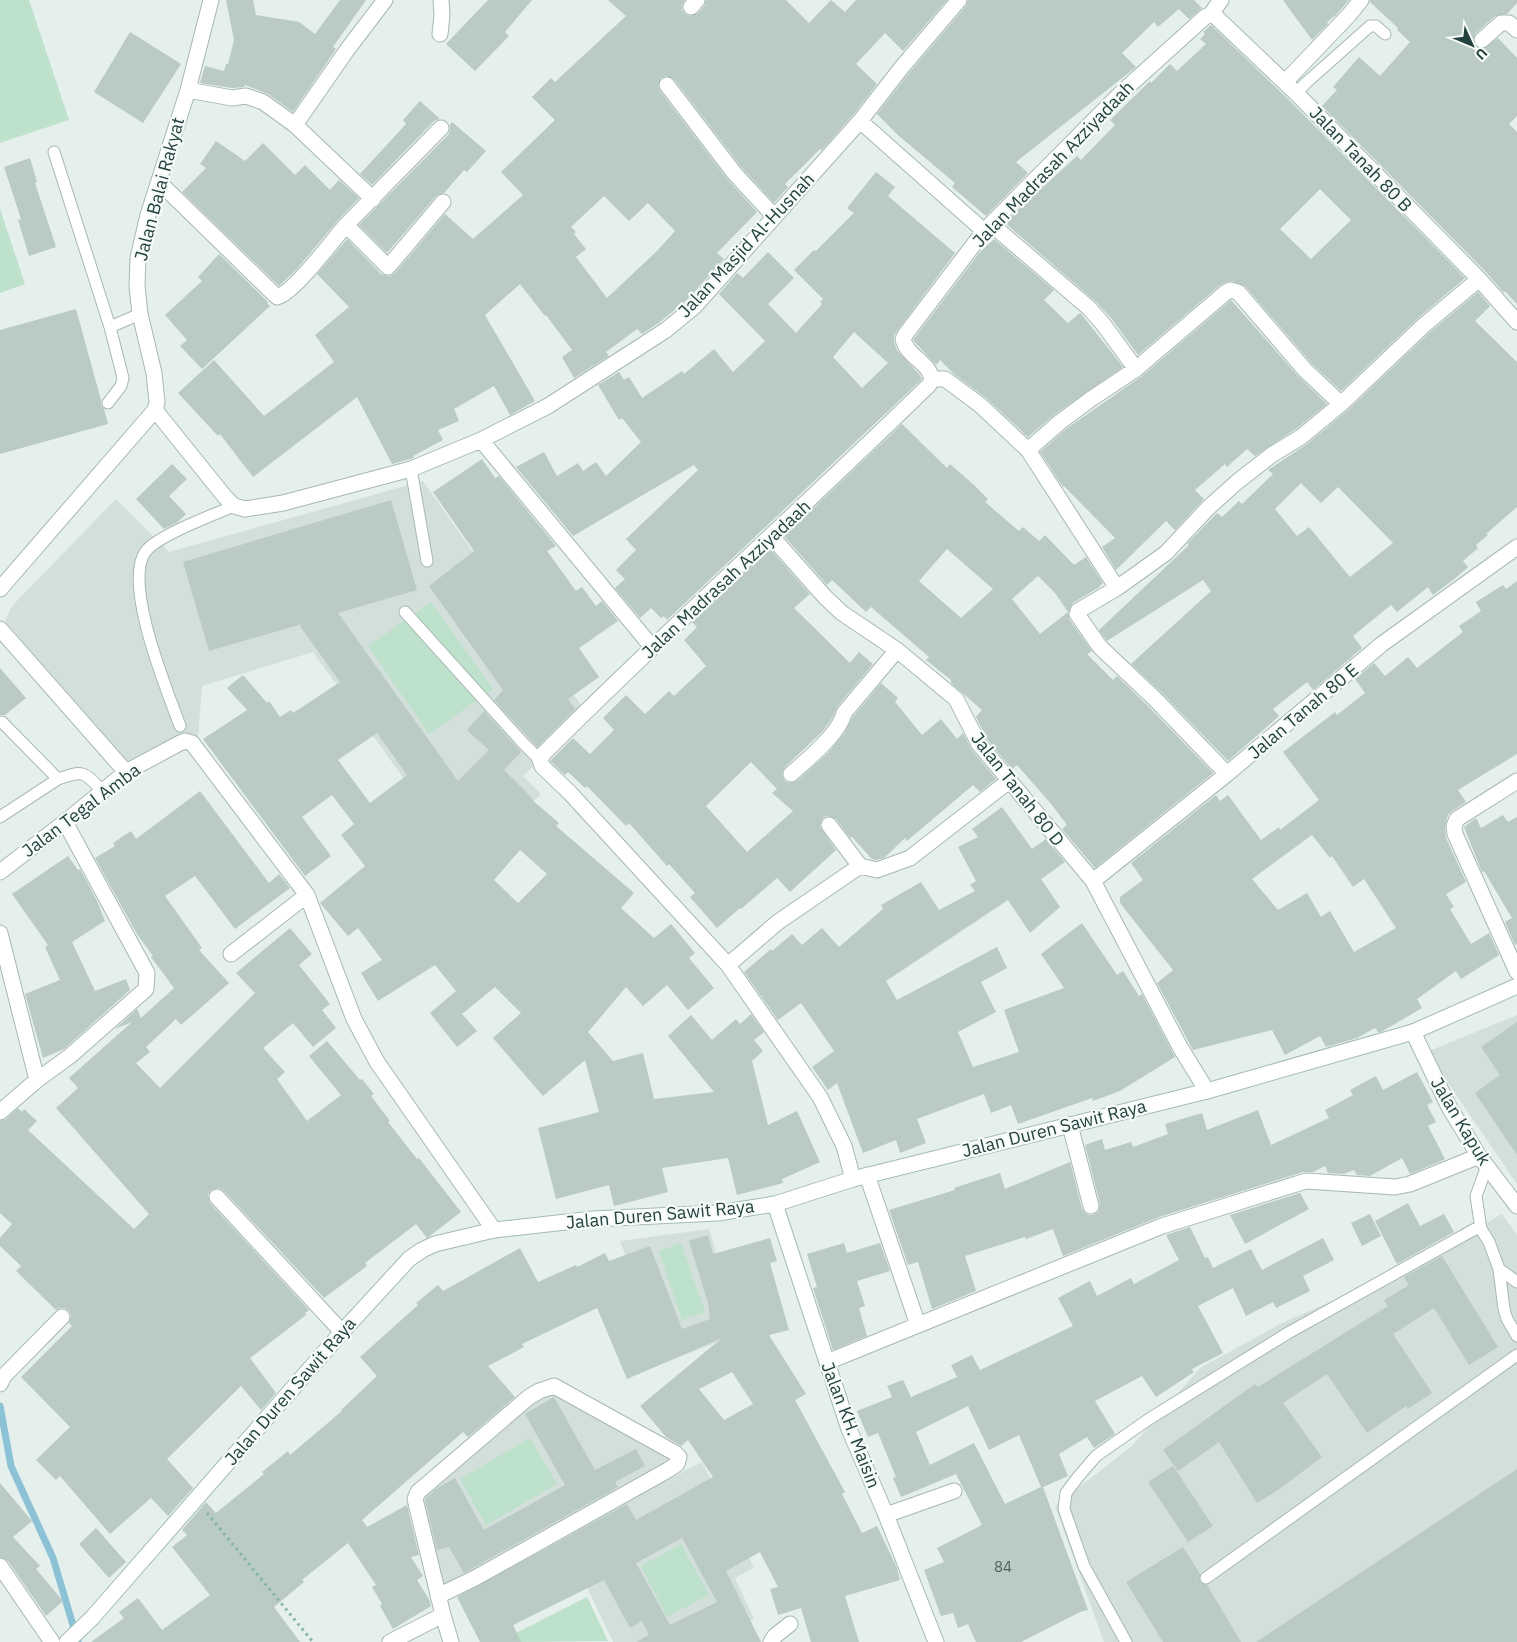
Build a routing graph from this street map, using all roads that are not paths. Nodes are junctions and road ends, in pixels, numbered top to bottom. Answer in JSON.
{"nodes":[{"id":1,"x":210,"y":0,"type":"edge"},
{"id":2,"x":385,"y":0,"type":"edge"},
{"id":3,"x":441,"y":0,"type":"edge"},
{"id":4,"x":959,"y":0,"type":"edge"},
{"id":5,"x":1220,"y":0,"type":"edge"},
{"id":6,"x":1361,"y":0,"type":"edge"},
{"id":7,"x":1211,"y":14,"type":"junction"},
{"id":8,"x":1517,"y":30,"type":"edge"},
{"id":9,"x":440,"y":34,"type":"dead end"},
{"id":10,"x":1385,"y":34,"type":"dead end"},
{"id":11,"x":1482,"y":40,"type":"dead end"},
{"id":12,"x":1285,"y":82,"type":"junction"},
{"id":13,"x":667,"y":85,"type":"dead end"},
{"id":14,"x":188,"y":90,"type":"junction"},
{"id":15,"x":1296,"y":93,"type":"junction"},
{"id":16,"x":860,"y":120,"type":"junction"},
{"id":17,"x":295,"y":125,"type":"junction"},
{"id":18,"x":442,"y":128,"type":"dead end"},
{"id":19,"x":54,"y":152,"type":"dead end"},
{"id":20,"x":159,"y":182,"type":"junction"},
{"id":21,"x":373,"y":199,"type":"junction"},
{"id":22,"x":443,"y":202,"type":"dead end"},
{"id":23,"x":774,"y":216,"type":"junction"},
{"id":24,"x":346,"y":225,"type":"junction"},
{"id":25,"x":988,"y":228,"type":"junction"},
{"id":26,"x":1479,"y":279,"type":"junction"},
{"id":27,"x":140,"y":314,"type":"junction"},
{"id":28,"x":1517,"y":322,"type":"edge"},
{"id":29,"x":110,"y":327,"type":"junction"},
{"id":30,"x":1136,"y":369,"type":"junction"},
{"id":31,"x":932,"y":379,"type":"junction"},
{"id":32,"x":108,"y":402,"type":"dead end"},
{"id":33,"x":1341,"y":404,"type":"junction"},
{"id":34,"x":155,"y":410,"type":"junction"},
{"id":35,"x":481,"y":440,"type":"junction"},
{"id":36,"x":1028,"y":450,"type":"junction"},
{"id":37,"x":411,"y":469,"type":"junction"},
{"id":38,"x":234,"y":506,"type":"junction"},
{"id":39,"x":771,"y":536,"type":"junction"},
{"id":40,"x":1517,"y":547,"type":"edge"},
{"id":41,"x":427,"y":561,"type":"dead end"},
{"id":42,"x":1117,"y":588,"type":"junction"},
{"id":43,"x":0,"y":589,"type":"edge"},
{"id":44,"x":405,"y":612,"type":"dead end"},
{"id":45,"x":0,"y":630,"type":"edge"},
{"id":46,"x":653,"y":647,"type":"junction"},
{"id":47,"x":897,"y":650,"type":"junction"},
{"id":48,"x":2,"y":722,"type":"dead end"},
{"id":49,"x":180,"y":726,"type":"dead end"},
{"id":50,"x":540,"y":760,"type":"junction"},
{"id":51,"x":790,"y":774,"type":"dead end"},
{"id":52,"x":1227,"y":774,"type":"junction"},
{"id":53,"x":58,"y":779,"type":"junction"},
{"id":54,"x":1008,"y":781,"type":"junction"},
{"id":55,"x":1517,"y":781,"type":"edge"},
{"id":56,"x":114,"y":782,"type":"junction"},
{"id":57,"x":1,"y":815,"type":"edge"},
{"id":58,"x":65,"y":822,"type":"junction"},
{"id":59,"x":829,"y":825,"type":"dead end"},
{"id":60,"x":860,"y":866,"type":"junction"},
{"id":61,"x":0,"y":872,"type":"edge"},
{"id":62,"x":1093,"y":881,"type":"junction"},
{"id":63,"x":307,"y":895,"type":"junction"},
{"id":64,"x":0,"y":933,"type":"edge"},
{"id":65,"x":231,"y":954,"type":"dead end"},
{"id":66,"x":728,"y":965,"type":"junction"},
{"id":67,"x":1517,"y":972,"type":"edge"},
{"id":68,"x":1517,"y":986,"type":"edge"},
{"id":69,"x":1413,"y":1032,"type":"junction"},
{"id":70,"x":37,"y":1080,"type":"junction"},
{"id":71,"x":1207,"y":1091,"type":"junction"},
{"id":72,"x":0,"y":1112,"type":"edge"},
{"id":73,"x":1070,"y":1125,"type":"junction"},
{"id":74,"x":1483,"y":1161,"type":"junction"},
{"id":75,"x":860,"y":1177,"type":"junction"},
{"id":76,"x":217,"y":1197,"type":"dead end"},
{"id":77,"x":775,"y":1204,"type":"junction"},
{"id":78,"x":1091,"y":1206,"type":"dead end"},
{"id":79,"x":1517,"y":1206,"type":"edge"},
{"id":80,"x":1481,"y":1229,"type":"junction"},
{"id":81,"x":494,"y":1230,"type":"junction"},
{"id":82,"x":1499,"y":1269,"type":"junction"},
{"id":83,"x":1517,"y":1282,"type":"edge"},
{"id":84,"x":62,"y":1316,"type":"dead end"},
{"id":85,"x":918,"y":1326,"type":"junction"},
{"id":86,"x":342,"y":1332,"type":"junction"},
{"id":87,"x":1517,"y":1336,"type":"edge"},
{"id":88,"x":1517,"y":1355,"type":"edge"},
{"id":89,"x":827,"y":1362,"type":"junction"},
{"id":90,"x":2,"y":1380,"type":"edge"},
{"id":91,"x":954,"y":1491,"type":"dead end"},
{"id":92,"x":886,"y":1515,"type":"junction"},
{"id":93,"x":0,"y":1566,"type":"edge"},
{"id":94,"x":1206,"y":1578,"type":"dead end"},
{"id":95,"x":438,"y":1596,"type":"junction"},
{"id":96,"x":443,"y":1615,"type":"junction"},
{"id":97,"x":790,"y":1624,"type":"dead end"},
{"id":98,"x":52,"y":1642,"type":"edge"},
{"id":99,"x":68,"y":1642,"type":"edge"},
{"id":100,"x":390,"y":1642,"type":"edge"},
{"id":101,"x":451,"y":1642,"type":"edge"},
{"id":102,"x":771,"y":1642,"type":"edge"},
{"id":103,"x":936,"y":1642,"type":"edge"},
{"id":104,"x":1126,"y":1642,"type":"edge"}],
"edges":[{"from":1,"to":14,"type":"street","name":"Jalan Balai Rakyat"},
{"from":2,"to":17,"type":"street"},
{"from":3,"to":9,"type":"street"},
{"from":4,"to":16,"type":"street","name":"Jalan Masjid Al-Husnah"},
{"from":5,"to":7,"type":"street"},
{"from":6,"to":12,"type":"street"},
{"from":7,"to":12,"type":"street","name":"Jalan Tanah 80 B"},
{"from":7,"to":25,"type":"street","name":"Jalan Madrasah Azziyadaah"},
{"from":8,"to":11,"type":"street"},
{"from":10,"to":15,"type":"lane"},
{"from":12,"to":15,"type":"street","name":"Jalan Tanah 80 B"},
{"from":13,"to":23,"type":"street"},
{"from":14,"to":17,"type":"street"},
{"from":14,"to":20,"type":"street","name":"Jalan Balai Rakyat"},
{"from":15,"to":26,"type":"street","name":"Jalan Tanah 80 B"},
{"from":16,"to":23,"type":"street","name":"Jalan Masjid Al-Husnah"},
{"from":16,"to":25,"type":"street"},
{"from":17,"to":21,"type":"street"},
{"from":18,"to":21,"type":"street"},
{"from":19,"to":29,"type":"lane"},
{"from":20,"to":24,"type":"street"},
{"from":20,"to":27,"type":"street","name":"Jalan Balai Rakyat"},
{"from":21,"to":24,"type":"street"},
{"from":22,"to":24,"type":"street"},
{"from":23,"to":35,"type":"street","name":"Jalan Masjid Al-Husnah"},
{"from":25,"to":30,"type":"street"},
{"from":25,"to":31,"type":"street","name":"Jalan Madrasah Azziyadaah"},
{"from":26,"to":28,"type":"street","name":"Jalan Tanah 80 B"},
{"from":26,"to":33,"type":"street"},
{"from":27,"to":29,"type":"lane"},
{"from":27,"to":34,"type":"street","name":"Jalan Balai Rakyat"},
{"from":29,"to":32,"type":"lane"},
{"from":30,"to":33,"type":"street"},
{"from":30,"to":36,"type":"street"},
{"from":31,"to":36,"type":"street"},
{"from":31,"to":39,"type":"street","name":"Jalan Madrasah Azziyadaah"},
{"from":33,"to":42,"type":"street"},
{"from":34,"to":38,"type":"street"},
{"from":34,"to":43,"type":"street"},
{"from":35,"to":37,"type":"street","name":"Jalan Masjid Al-Husnah"},
{"from":35,"to":46,"type":"street"},
{"from":36,"to":42,"type":"street"},
{"from":37,"to":38,"type":"street","name":"Jalan Masjid Al-Husnah"},
{"from":37,"to":41,"type":"lane"},
{"from":38,"to":49,"type":"lane"},
{"from":39,"to":46,"type":"street","name":"Jalan Madrasah Azziyadaah"},
{"from":39,"to":47,"type":"street","name":"Jalan Tanah 80 D"},
{"from":40,"to":52,"type":"street","name":"Jalan Tanah 80 E"},
{"from":42,"to":52,"type":"street"},
{"from":44,"to":50,"type":"lane"},
{"from":45,"to":56,"type":"street"},
{"from":46,"to":50,"type":"street","name":"Jalan Madrasah Azziyadaah"},
{"from":47,"to":51,"type":"street"},
{"from":47,"to":54,"type":"street","name":"Jalan Tanah 80 D"},
{"from":48,"to":53,"type":"lane"},
{"from":50,"to":66,"type":"street"},
{"from":52,"to":62,"type":"street","name":"Jalan Tanah 80 E"},
{"from":53,"to":56,"type":"lane"},
{"from":53,"to":57,"type":"lane"},
{"from":54,"to":60,"type":"street"},
{"from":54,"to":62,"type":"street","name":"Jalan Tanah 80 D"},
{"from":55,"to":67,"type":"street"},
{"from":56,"to":58,"type":"street","name":"Jalan Tegal Amba"},
{"from":56,"to":63,"type":"street","name":"Jalan Tegal Amba"},
{"from":58,"to":61,"type":"street","name":"Jalan Tegal Amba"},
{"from":58,"to":70,"type":"street"},
{"from":59,"to":60,"type":"street"},
{"from":60,"to":66,"type":"street"},
{"from":62,"to":71,"type":"street","name":"Jalan Tanah 80 D"},
{"from":63,"to":65,"type":"street"},
{"from":63,"to":81,"type":"street"},
{"from":64,"to":70,"type":"street"},
{"from":66,"to":75,"type":"street"},
{"from":68,"to":69,"type":"street","name":"Jalan Duren Sawit Raya"},
{"from":69,"to":71,"type":"street","name":"Jalan Duren Sawit Raya"},
{"from":69,"to":74,"type":"street","name":"Jalan Kapuk"},
{"from":70,"to":72,"type":"street"},
{"from":71,"to":73,"type":"street","name":"Jalan Duren Sawit Raya"},
{"from":73,"to":75,"type":"street","name":"Jalan Duren Sawit Raya"},
{"from":73,"to":78,"type":"street"},
{"from":74,"to":79,"type":"street","name":"Jalan Kapuk"},
{"from":74,"to":80,"type":"lane"},
{"from":74,"to":85,"type":"street"},
{"from":75,"to":77,"type":"street","name":"Jalan Duren Sawit Raya"},
{"from":75,"to":85,"type":"street"},
{"from":76,"to":86,"type":"street"},
{"from":77,"to":81,"type":"street","name":"Jalan Duren Sawit Raya"},
{"from":77,"to":89,"type":"street","name":"Jalan KH. Maisin"},
{"from":80,"to":82,"type":"lane"},
{"from":80,"to":104,"type":"lane"},
{"from":81,"to":86,"type":"street","name":"Jalan Duren Sawit Raya"},
{"from":82,"to":83,"type":"lane"},
{"from":82,"to":87,"type":"lane"},
{"from":84,"to":90,"type":"street"},
{"from":85,"to":89,"type":"street"},
{"from":86,"to":99,"type":"street","name":"Jalan Duren Sawit Raya"},
{"from":88,"to":94,"type":"lane"},
{"from":89,"to":92,"type":"street","name":"Jalan KH. Maisin"},
{"from":91,"to":92,"type":"street"},
{"from":92,"to":103,"type":"street","name":"Jalan KH. Maisin"},
{"from":93,"to":98,"type":"street"},
{"from":95,"to":95,"type":"street"},
{"from":95,"to":96,"type":"street"},
{"from":96,"to":100,"type":"street"},
{"from":96,"to":101,"type":"street"},
{"from":97,"to":102,"type":"street"}]}
